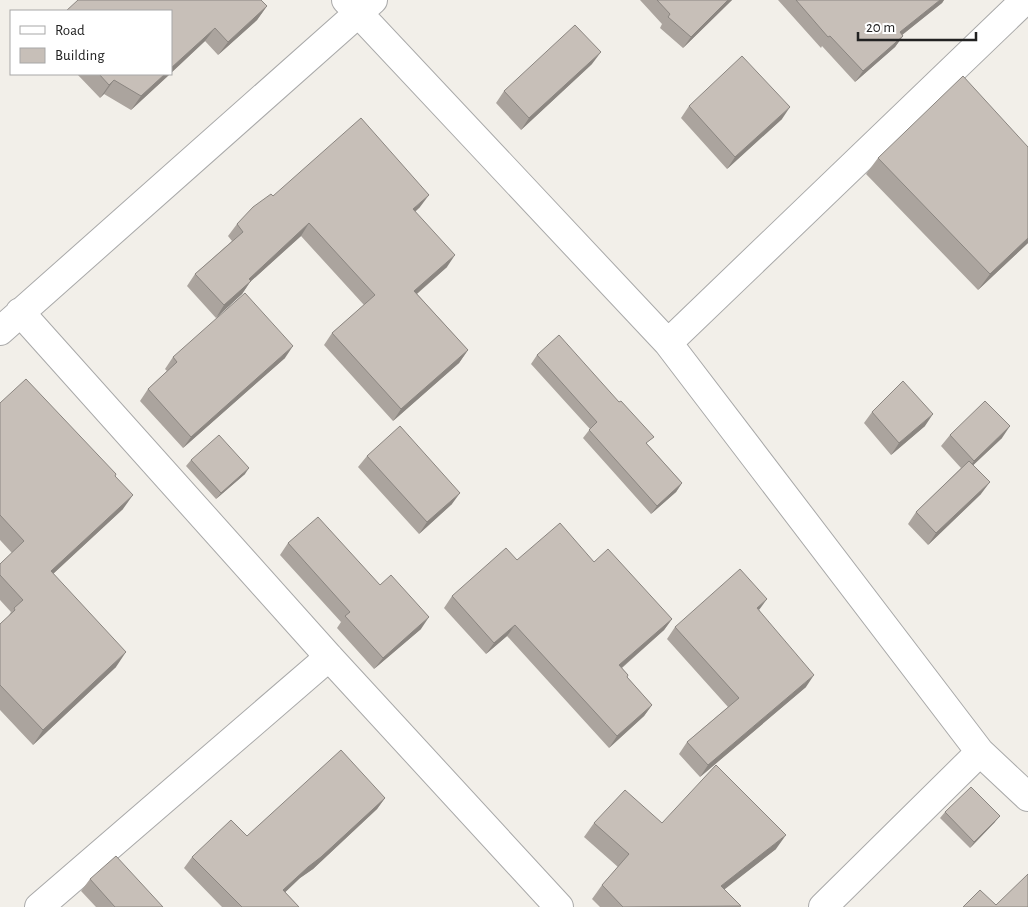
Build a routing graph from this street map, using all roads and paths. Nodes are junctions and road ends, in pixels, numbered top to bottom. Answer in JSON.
{"nodes":[{"id":1,"x":1025,"y":0,"type":"edge"},
{"id":2,"x":359,"y":4,"type":"edge"},
{"id":3,"x":20,"y":312,"type":"junction"},
{"id":4,"x":0,"y":331,"type":"edge"},
{"id":5,"x":668,"y":342,"type":"junction"},
{"id":6,"x":330,"y":657,"type":"junction"},
{"id":7,"x":980,"y":752,"type":"junction"},
{"id":8,"x":1028,"y":798,"type":"edge"},
{"id":9,"x":39,"y":907,"type":"edge"},
{"id":10,"x":559,"y":907,"type":"edge"},
{"id":11,"x":824,"y":907,"type":"edge"}],
"edges":[{"from":1,"to":5,"type":"street"},
{"from":2,"to":3,"type":"street"},
{"from":2,"to":5,"type":"street"},
{"from":3,"to":4,"type":"street"},
{"from":3,"to":6,"type":"street"},
{"from":5,"to":7,"type":"street"},
{"from":6,"to":9,"type":"street"},
{"from":6,"to":10,"type":"street"},
{"from":7,"to":8,"type":"street"},
{"from":7,"to":11,"type":"street"}]}
